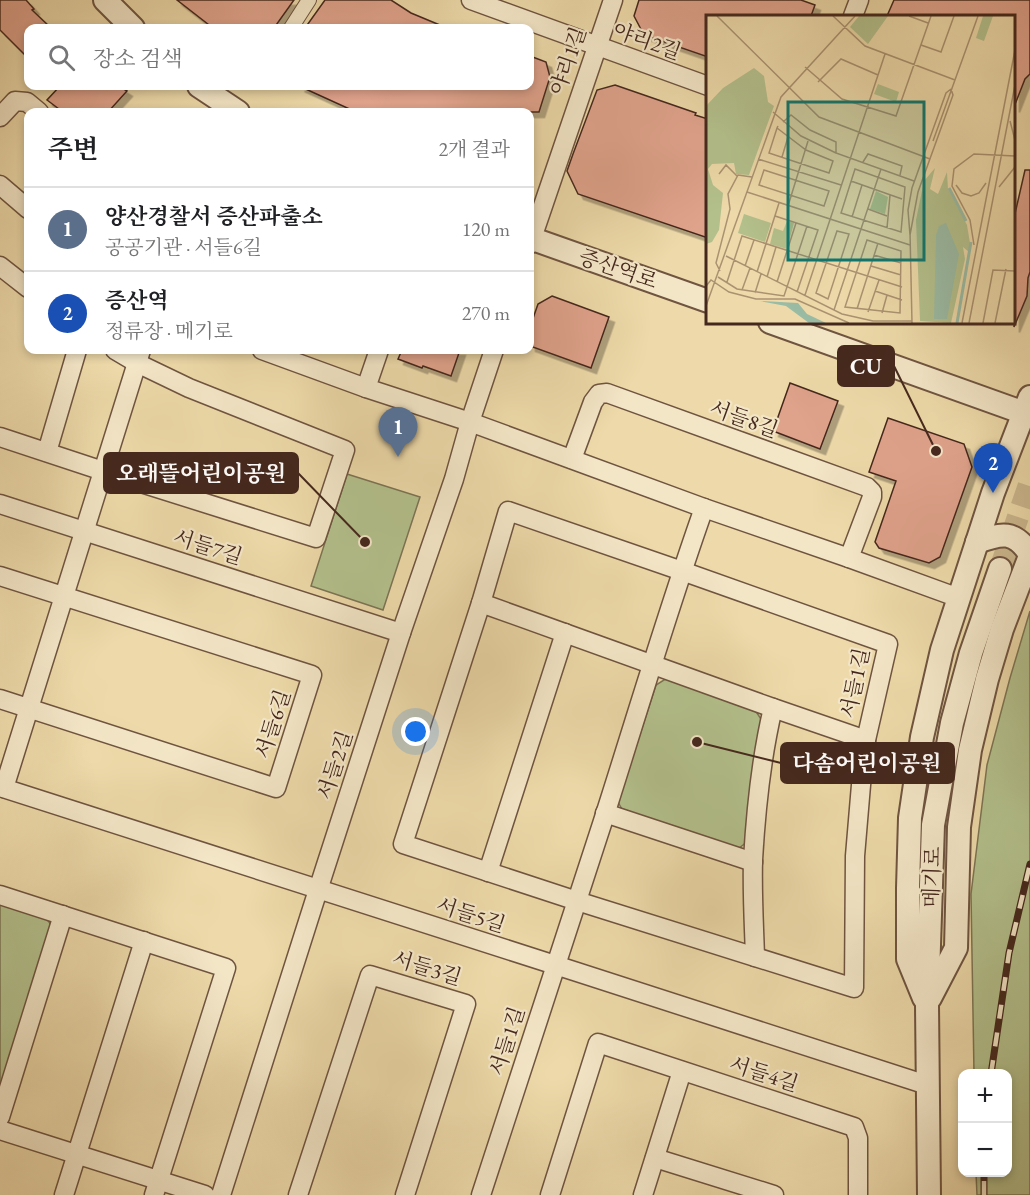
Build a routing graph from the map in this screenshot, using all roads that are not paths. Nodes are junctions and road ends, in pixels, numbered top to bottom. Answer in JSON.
{"nodes":[{"id":1,"x":105,"y":0,"type":"edge"},
{"id":2,"x":309,"y":0,"type":"edge"},
{"id":3,"x":471,"y":0,"type":"edge"},
{"id":4,"x":613,"y":0,"type":"edge"},
{"id":5,"x":858,"y":0,"type":"edge"},
{"id":6,"x":853,"y":15,"type":"edge"},
{"id":7,"x":129,"y":24,"type":"edge"},
{"id":8,"x":294,"y":24,"type":"edge"},
{"id":9,"x":597,"y":47,"type":"junction"},
{"id":10,"x":706,"y":85,"type":"edge"},
{"id":11,"x":205,"y":90,"type":"edge"},
{"id":12,"x":34,"y":108,"type":"edge"},
{"id":13,"x":232,"y":108,"type":"edge"},
{"id":14,"x":0,"y":117,"type":"edge"},
{"id":15,"x":0,"y":185,"type":"edge"},
{"id":16,"x":24,"y":206,"type":"edge"},
{"id":17,"x":534,"y":228,"type":"edge"},
{"id":18,"x":534,"y":241,"type":"edge"},
{"id":19,"x":0,"y":268,"type":"edge"},
{"id":20,"x":24,"y":285,"type":"edge"},
{"id":21,"x":706,"y":299,"type":"edge"},
{"id":22,"x":776,"y":324,"type":"edge"},
{"id":23,"x":76,"y":354,"type":"edge"},
{"id":24,"x":273,"y":354,"type":"edge"},
{"id":25,"x":378,"y":354,"type":"edge"},
{"id":26,"x":493,"y":354,"type":"edge"},
{"id":27,"x":139,"y":356,"type":"edge"},
{"id":28,"x":366,"y":388,"type":"junction"},
{"id":29,"x":1028,"y":408,"type":"edge"},
{"id":30,"x":470,"y":422,"type":"junction"},
{"id":31,"x":0,"y":437,"type":"edge"},
{"id":32,"x":47,"y":452,"type":"junction"},
{"id":33,"x":572,"y":459,"type":"junction"},
{"id":34,"x":103,"y":471,"type":"junction"},
{"id":35,"x":0,"y":504,"type":"edge"},
{"id":36,"x":704,"y":508,"type":"junction"},
{"id":37,"x":84,"y":531,"type":"junction"},
{"id":38,"x":977,"y":542,"type":"junction"},
{"id":39,"x":1030,"y":555,"type":"edge"},
{"id":40,"x":849,"y":558,"type":"junction"},
{"id":41,"x":1000,"y":569,"type":"tunnel mouth"},
{"id":42,"x":682,"y":571,"type":"junction"},
{"id":43,"x":0,"y":576,"type":"edge"},
{"id":44,"x":64,"y":596,"type":"junction"},
{"id":45,"x":959,"y":598,"type":"junction"},
{"id":46,"x":481,"y":603,"type":"junction"},
{"id":47,"x":401,"y":633,"type":"junction"},
{"id":48,"x":565,"y":633,"type":"junction"},
{"id":49,"x":652,"y":665,"type":"junction"},
{"id":50,"x":0,"y":699,"type":"edge"},
{"id":51,"x":773,"y":708,"type":"junction"},
{"id":52,"x":29,"y":709,"type":"junction"},
{"id":53,"x":866,"y":740,"type":"junction"},
{"id":54,"x":2,"y":788,"type":"edge"},
{"id":55,"x":605,"y":813,"type":"junction"},
{"id":56,"x":753,"y":862,"type":"junction"},
{"id":57,"x":488,"y":872,"type":"junction"},
{"id":58,"x":318,"y":890,"type":"junction"},
{"id":59,"x":0,"y":895,"type":"edge"},
{"id":60,"x":577,"y":901,"type":"junction"},
{"id":61,"x":63,"y":915,"type":"junction"},
{"id":62,"x":144,"y":941,"type":"junction"},
{"id":63,"x":754,"y":957,"type":"junction"},
{"id":64,"x":555,"y":965,"type":"junction"},
{"id":65,"x":927,"y":1005,"type":"junction"},
{"id":66,"x":682,"y":1071,"type":"junction"},
{"id":67,"x":927,"y":1085,"type":"junction"},
{"id":68,"x":0,"y":1118,"type":"edge"},
{"id":69,"x":0,"y":1130,"type":"edge"},
{"id":70,"x":77,"y":1154,"type":"junction"},
{"id":71,"x":655,"y":1158,"type":"junction"},
{"id":72,"x":156,"y":1188,"type":"edge"},
{"id":73,"x":64,"y":1195,"type":"edge"},
{"id":74,"x":205,"y":1195,"type":"edge"},
{"id":75,"x":221,"y":1195,"type":"edge"},
{"id":76,"x":298,"y":1195,"type":"edge"},
{"id":77,"x":405,"y":1195,"type":"edge"},
{"id":78,"x":481,"y":1195,"type":"edge"},
{"id":79,"x":550,"y":1195,"type":"edge"},
{"id":80,"x":643,"y":1195,"type":"edge"},
{"id":81,"x":774,"y":1195,"type":"edge"},
{"id":82,"x":858,"y":1195,"type":"edge"},
{"id":83,"x":929,"y":1195,"type":"edge"}],
"edges":[{"from":1,"to":7,"type":"street"},
{"from":2,"to":8,"type":"street"},
{"from":3,"to":9,"type":"street","name":"야리2길"},
{"from":4,"to":9,"type":"street","name":"야리1길"},
{"from":5,"to":6,"type":"street"},
{"from":9,"to":10,"type":"street","name":"야리2길"},
{"from":9,"to":17,"type":"street","name":"야리1길"},
{"from":11,"to":13,"type":"street"},
{"from":12,"to":14,"type":"street"},
{"from":15,"to":16,"type":"street"},
{"from":18,"to":21,"type":"street","name":"증산역로"},
{"from":19,"to":20,"type":"street"},
{"from":22,"to":29,"type":"street"},
{"from":23,"to":32,"type":"street"},
{"from":24,"to":28,"type":"street"},
{"from":25,"to":28,"type":"street"},
{"from":26,"to":30,"type":"street","name":"서들2길"},
{"from":27,"to":34,"type":"street"},
{"from":27,"to":34,"type":"street"},
{"from":28,"to":30,"type":"street"},
{"from":29,"to":38,"type":"street"},
{"from":30,"to":33,"type":"street"},
{"from":30,"to":47,"type":"street","name":"서들2길"},
{"from":31,"to":32,"type":"street"},
{"from":32,"to":34,"type":"street"},
{"from":33,"to":36,"type":"street"},
{"from":33,"to":40,"type":"street","name":"서들8길"},
{"from":34,"to":37,"type":"street"},
{"from":35,"to":37,"type":"street","name":"서들7길"},
{"from":36,"to":40,"type":"street"},
{"from":36,"to":42,"type":"street","name":"서들1길"},
{"from":37,"to":44,"type":"street"},
{"from":37,"to":47,"type":"street","name":"서들7길"},
{"from":38,"to":39,"type":"street"},
{"from":38,"to":45,"type":"street"},
{"from":39,"to":65,"type":"street"},
{"from":40,"to":45,"type":"street"},
{"from":41,"to":65,"type":"street","name":"메기로"},
{"from":42,"to":46,"type":"street","name":"서들1길"},
{"from":42,"to":49,"type":"street","name":"서들1길"},
{"from":42,"to":53,"type":"street","name":"서들1길"},
{"from":43,"to":44,"type":"street","name":"서들6길"},
{"from":44,"to":52,"type":"street"},
{"from":44,"to":52,"type":"street","name":"서들6길"},
{"from":45,"to":65,"type":"street"},
{"from":46,"to":48,"type":"street"},
{"from":46,"to":57,"type":"street","name":"서들1길"},
{"from":47,"to":58,"type":"street","name":"서들2길"},
{"from":48,"to":49,"type":"street"},
{"from":48,"to":57,"type":"street"},
{"from":49,"to":51,"type":"street"},
{"from":49,"to":55,"type":"street","name":"서들1길"},
{"from":50,"to":52,"type":"street","name":"서들6길"},
{"from":51,"to":53,"type":"street"},
{"from":51,"to":56,"type":"street"},
{"from":52,"to":54,"type":"street"},
{"from":53,"to":63,"type":"street","name":"서들1길"},
{"from":54,"to":58,"type":"street","name":"서들5길"},
{"from":55,"to":56,"type":"street"},
{"from":55,"to":60,"type":"street","name":"서들1길"},
{"from":56,"to":63,"type":"street"},
{"from":57,"to":60,"type":"street","name":"서들1길"},
{"from":58,"to":64,"type":"street","name":"서들5길"},
{"from":58,"to":75,"type":"street","name":"서들2길"},
{"from":59,"to":61,"type":"street"},
{"from":60,"to":63,"type":"street","name":"서들1길"},
{"from":60,"to":64,"type":"street","name":"서들1길"},
{"from":61,"to":62,"type":"street"},
{"from":61,"to":68,"type":"street"},
{"from":62,"to":70,"type":"street"},
{"from":62,"to":72,"type":"street"},
{"from":64,"to":67,"type":"street","name":"서들5길"},
{"from":64,"to":78,"type":"street","name":"서들1길"},
{"from":65,"to":67,"type":"street","name":"메기로"},
{"from":66,"to":71,"type":"street"},
{"from":66,"to":79,"type":"street"},
{"from":66,"to":82,"type":"street","name":"서들4길"},
{"from":67,"to":83,"type":"street","name":"메기로"},
{"from":69,"to":70,"type":"street"},
{"from":70,"to":72,"type":"street"},
{"from":70,"to":73,"type":"street"},
{"from":71,"to":80,"type":"street"},
{"from":71,"to":81,"type":"street"},
{"from":72,"to":74,"type":"street"},
{"from":76,"to":77,"type":"street","name":"서들3길"}]}
